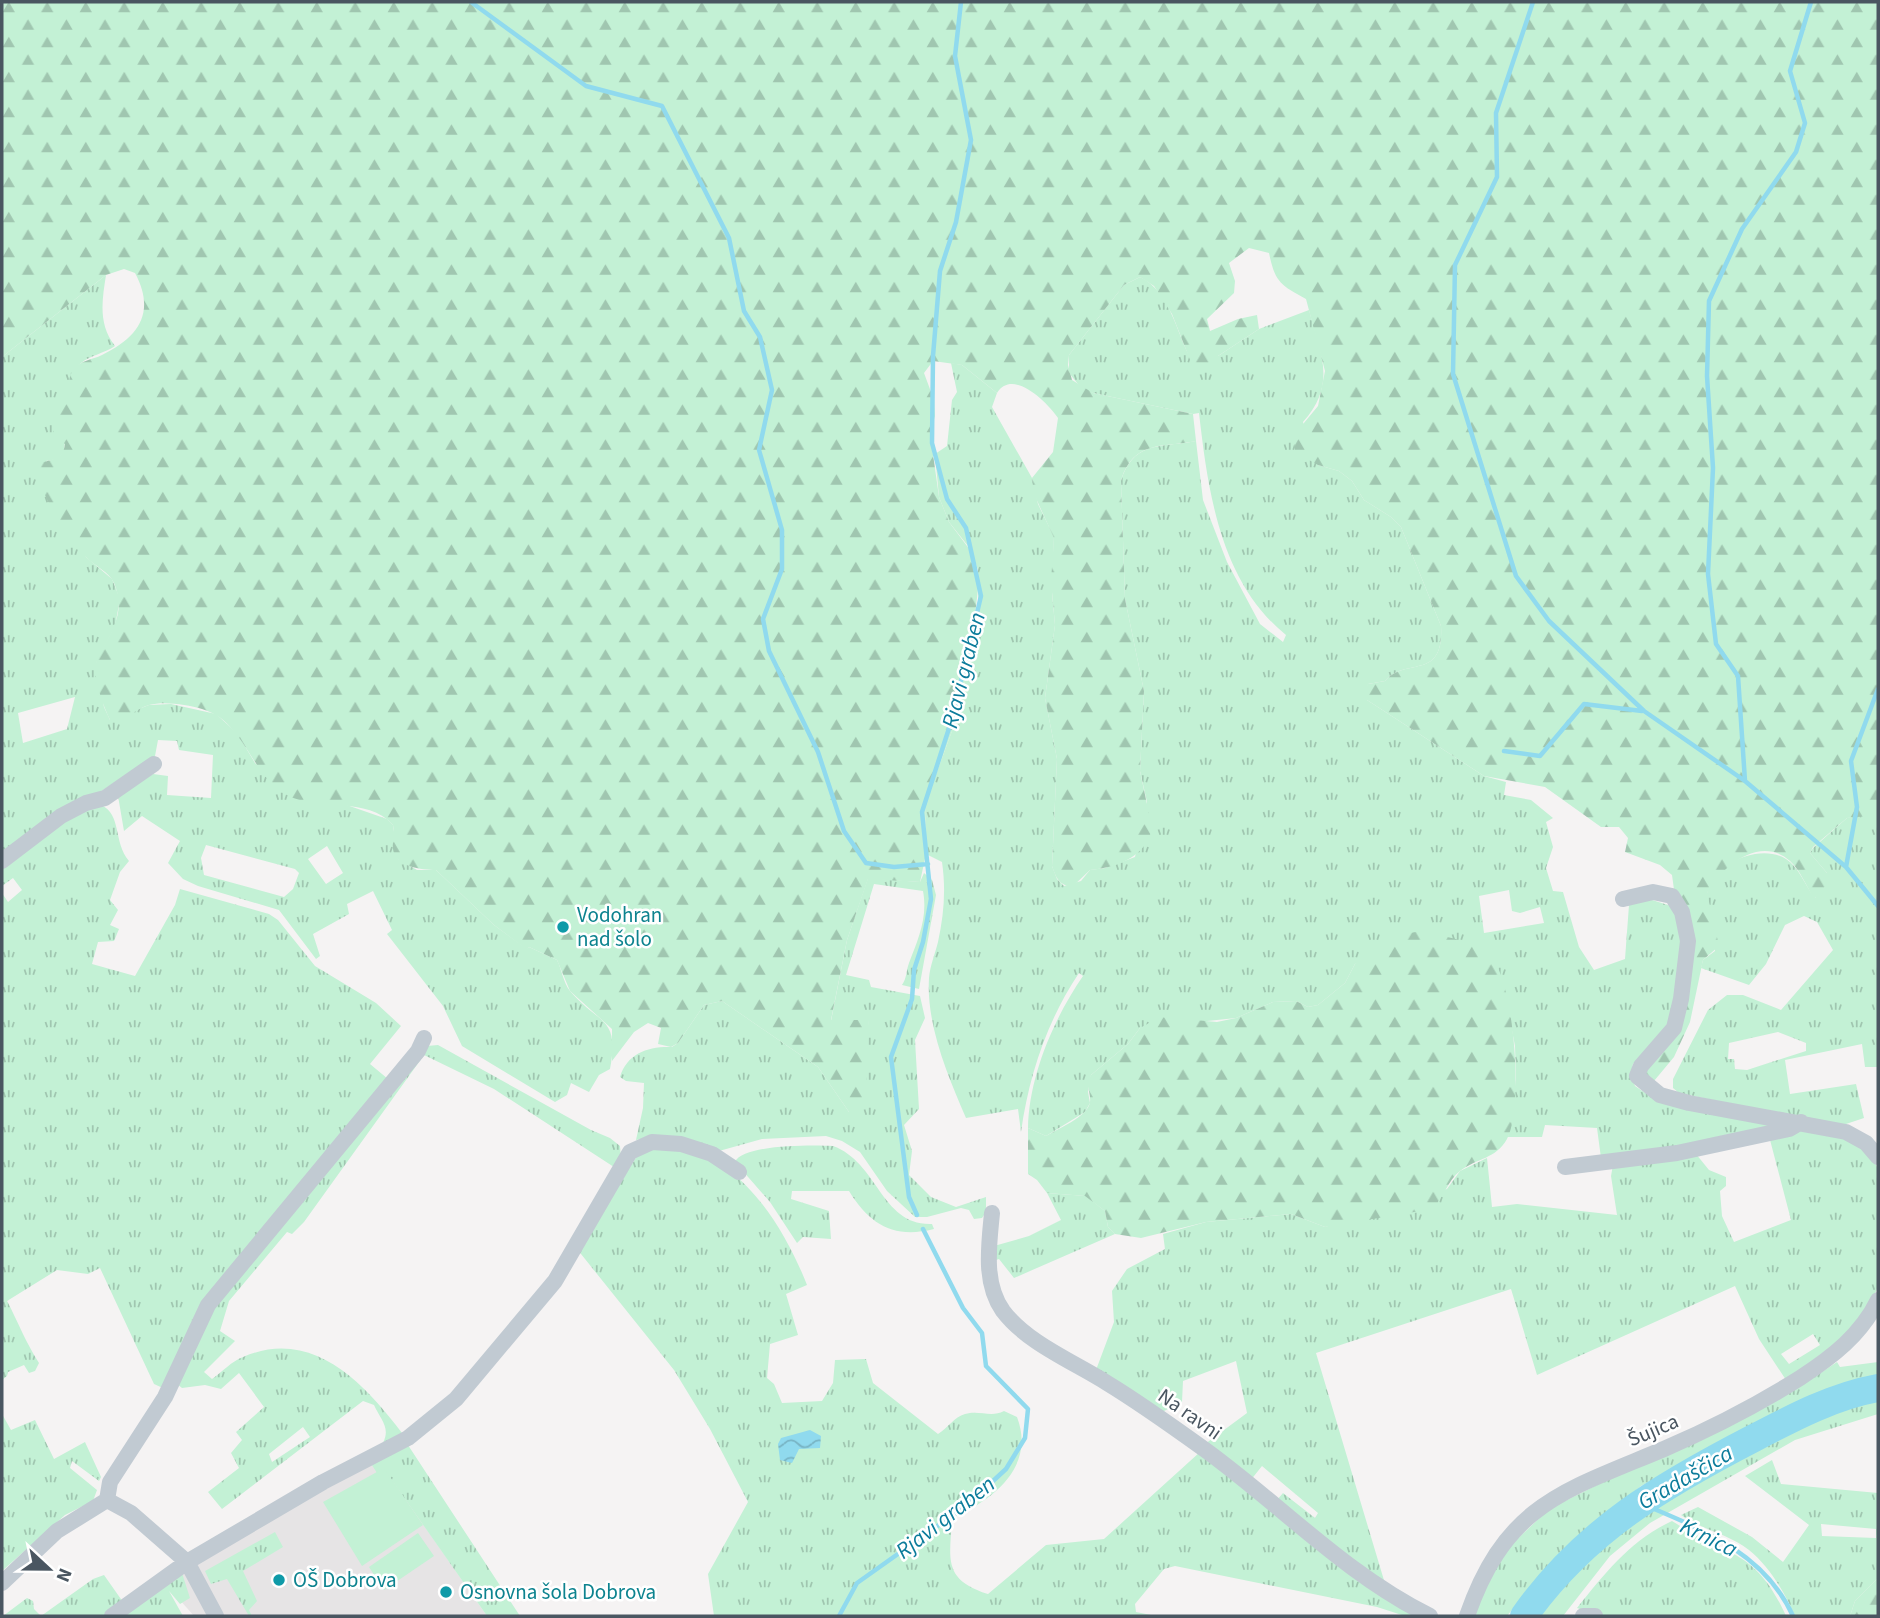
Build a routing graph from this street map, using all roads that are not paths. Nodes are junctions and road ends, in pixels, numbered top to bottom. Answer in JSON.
{"nodes":[{"id":1,"x":154,"y":764,"type":"dead end"},
{"id":2,"x":2,"y":861,"type":"edge"},
{"id":3,"x":1623,"y":899,"type":"dead end"},
{"id":4,"x":424,"y":1038,"type":"dead end"},
{"id":5,"x":1801,"y":1122,"type":"junction"},
{"id":6,"x":1878,"y":1157,"type":"edge"},
{"id":7,"x":1565,"y":1167,"type":"dead end"},
{"id":8,"x":739,"y":1171,"type":"dead end"},
{"id":9,"x":992,"y":1213,"type":"dead end"},
{"id":10,"x":1878,"y":1300,"type":"edge"},
{"id":11,"x":107,"y":1500,"type":"junction"},
{"id":12,"x":187,"y":1562,"type":"junction"},
{"id":13,"x":2,"y":1583,"type":"edge"},
{"id":14,"x":111,"y":1616,"type":"edge"},
{"id":15,"x":216,"y":1616,"type":"edge"},
{"id":16,"x":1430,"y":1616,"type":"edge"},
{"id":17,"x":1467,"y":1616,"type":"edge"},
{"id":18,"x":1583,"y":1616,"type":"edge"},
{"id":19,"x":1595,"y":1616,"type":"edge"}],
"edges":[{"from":1,"to":2,"type":"street"},
{"from":3,"to":5,"type":"street"},
{"from":4,"to":11,"type":"street"},
{"from":5,"to":6,"type":"street"},
{"from":5,"to":7,"type":"street"},
{"from":8,"to":12,"type":"street"},
{"from":9,"to":16,"type":"street","name":"Na ravni"},
{"from":10,"to":17,"type":"street","name":"Šujica"},
{"from":11,"to":12,"type":"street"},
{"from":11,"to":13,"type":"street"},
{"from":12,"to":14,"type":"street"},
{"from":12,"to":15,"type":"street"},
{"from":18,"to":19,"type":"street"}]}
